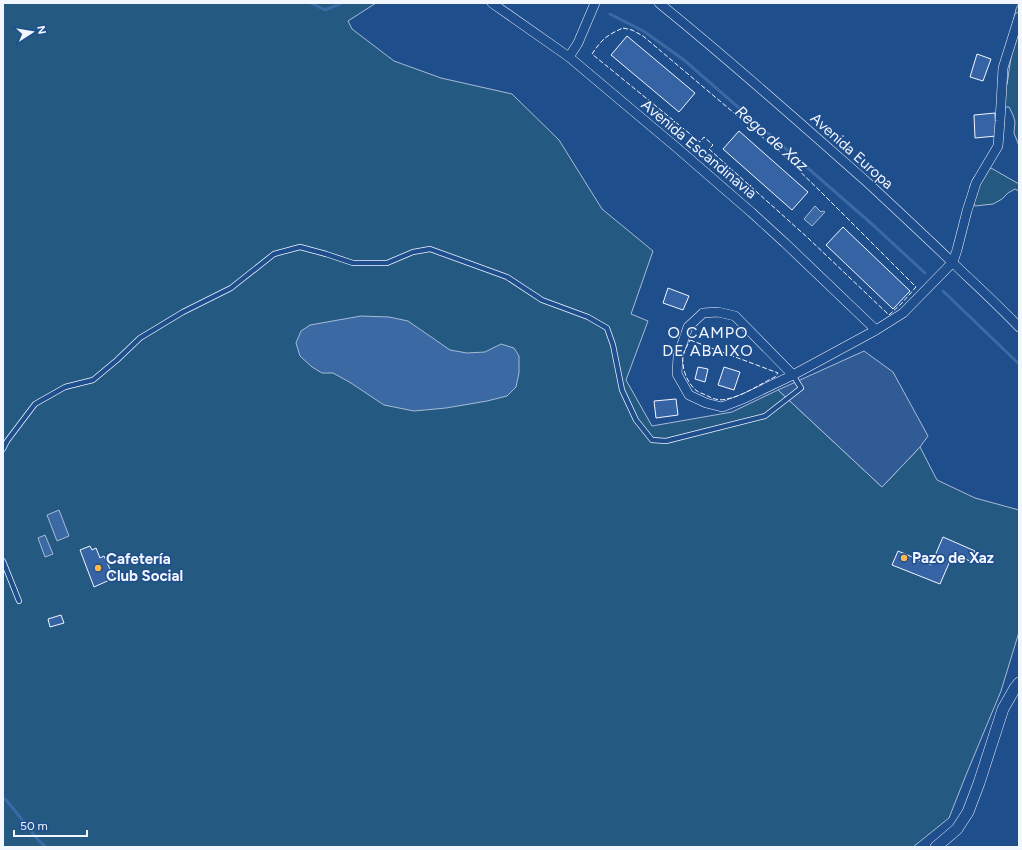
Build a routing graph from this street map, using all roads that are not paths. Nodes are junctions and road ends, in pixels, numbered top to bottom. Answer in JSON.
{"nodes":[{"id":1,"x":492,"y":3,"type":"edge"},
{"id":2,"x":595,"y":3,"type":"edge"},
{"id":3,"x":659,"y":3,"type":"edge"},
{"id":4,"x":1019,"y":17,"type":"edge"},
{"id":5,"x":569,"y":57,"type":"junction"},
{"id":6,"x":953,"y":262,"type":"junction"},
{"id":7,"x":1019,"y":327,"type":"edge"},
{"id":8,"x":876,"y":330,"type":"junction"},
{"id":9,"x":793,"y":375,"type":"junction"},
{"id":10,"x":3,"y":449,"type":"edge"},
{"id":11,"x":3,"y":561,"type":"edge"},
{"id":12,"x":19,"y":601,"type":"dead end"},
{"id":13,"x":1019,"y":684,"type":"edge"},
{"id":14,"x":936,"y":847,"type":"edge"}],
"edges":[{"from":1,"to":5,"type":"street","name":"Avenida Escandinavia"},
{"from":2,"to":5,"type":"street"},
{"from":3,"to":6,"type":"street","name":"Avenida Europa"},
{"from":4,"to":6,"type":"street"},
{"from":5,"to":8,"type":"street","name":"Avenida Escandinavia"},
{"from":6,"to":7,"type":"street","name":"Avenida Europa"},
{"from":6,"to":8,"type":"street"},
{"from":8,"to":9,"type":"street"},
{"from":9,"to":9,"type":"street"},
{"from":9,"to":10,"type":"lane"},
{"from":11,"to":12,"type":"lane"},
{"from":13,"to":14,"type":"street"}]}
